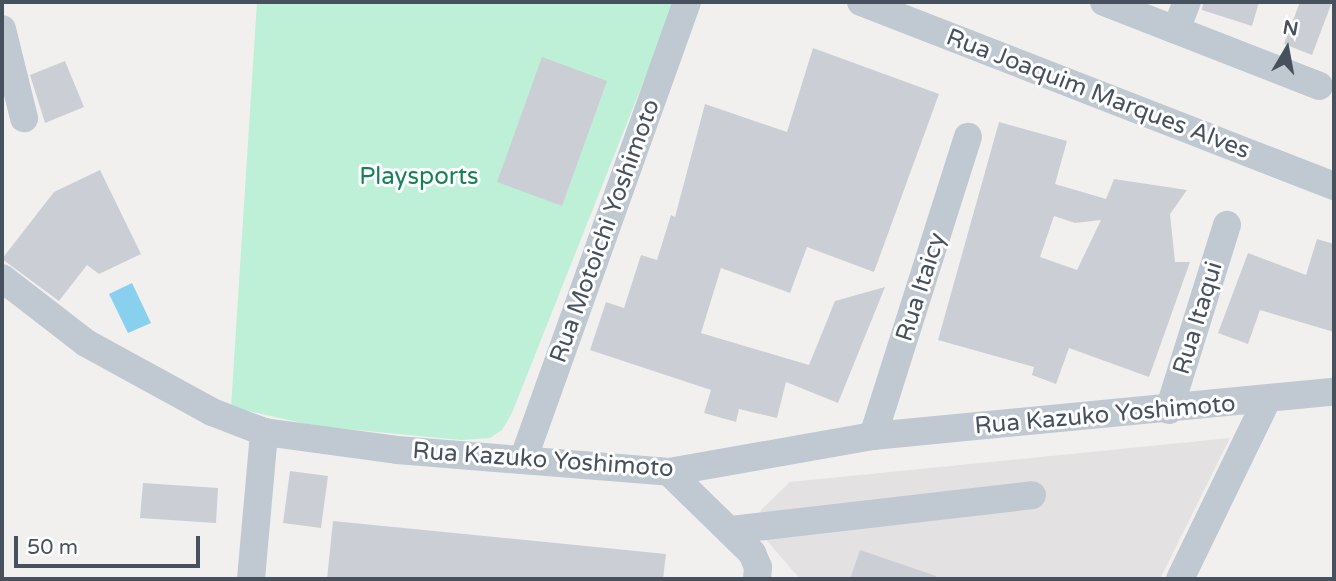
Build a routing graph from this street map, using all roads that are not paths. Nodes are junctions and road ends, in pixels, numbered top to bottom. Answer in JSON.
{"nodes":[{"id":1,"x":687,"y":2,"type":"edge"},
{"id":2,"x":861,"y":2,"type":"edge"},
{"id":3,"x":1104,"y":2,"type":"edge"},
{"id":4,"x":1187,"y":2,"type":"edge"},
{"id":5,"x":2,"y":29,"type":"edge"},
{"id":6,"x":1177,"y":30,"type":"junction"},
{"id":7,"x":1319,"y":86,"type":"dead end"},
{"id":8,"x":24,"y":118,"type":"dead end"},
{"id":9,"x":968,"y":138,"type":"dead end"},
{"id":10,"x":1334,"y":186,"type":"edge"},
{"id":11,"x":1227,"y":225,"type":"dead end"},
{"id":12,"x":2,"y":278,"type":"edge"},
{"id":13,"x":1334,"y":392,"type":"edge"},
{"id":14,"x":1267,"y":400,"type":"junction"},
{"id":15,"x":1169,"y":410,"type":"junction"},
{"id":16,"x":264,"y":432,"type":"junction"},
{"id":17,"x":873,"y":436,"type":"junction"},
{"id":18,"x":523,"y":460,"type":"junction"},
{"id":19,"x":669,"y":472,"type":"junction"},
{"id":20,"x":1032,"y":495,"type":"dead end"},
{"id":21,"x":731,"y":530,"type":"junction"},
{"id":22,"x":251,"y":579,"type":"edge"},
{"id":23,"x":757,"y":579,"type":"edge"},
{"id":24,"x":1181,"y":579,"type":"edge"}],
"edges":[{"from":1,"to":18,"type":"street","name":"Rua Motoichi Yoshimoto"},
{"from":2,"to":10,"type":"street","name":"Rua Joaquim Marques Alves"},
{"from":3,"to":6,"type":"street"},
{"from":4,"to":6,"type":"street"},
{"from":5,"to":8,"type":"street"},
{"from":6,"to":7,"type":"street"},
{"from":9,"to":17,"type":"street","name":"Rua Itaicy"},
{"from":11,"to":15,"type":"street","name":"Rua Itaqui"},
{"from":12,"to":16,"type":"street","name":"Rua Kazuko Yoshimoto"},
{"from":13,"to":14,"type":"street","name":"Rua Kazuko Yoshimoto"},
{"from":14,"to":15,"type":"street","name":"Rua Kazuko Yoshimoto"},
{"from":14,"to":24,"type":"street"},
{"from":15,"to":17,"type":"street","name":"Rua Kazuko Yoshimoto"},
{"from":16,"to":18,"type":"street","name":"Rua Kazuko Yoshimoto"},
{"from":16,"to":22,"type":"street"},
{"from":17,"to":19,"type":"street","name":"Rua Kazuko Yoshimoto"},
{"from":18,"to":19,"type":"street","name":"Rua Kazuko Yoshimoto"},
{"from":19,"to":21,"type":"street"},
{"from":20,"to":21,"type":"street"},
{"from":21,"to":23,"type":"street"}]}
